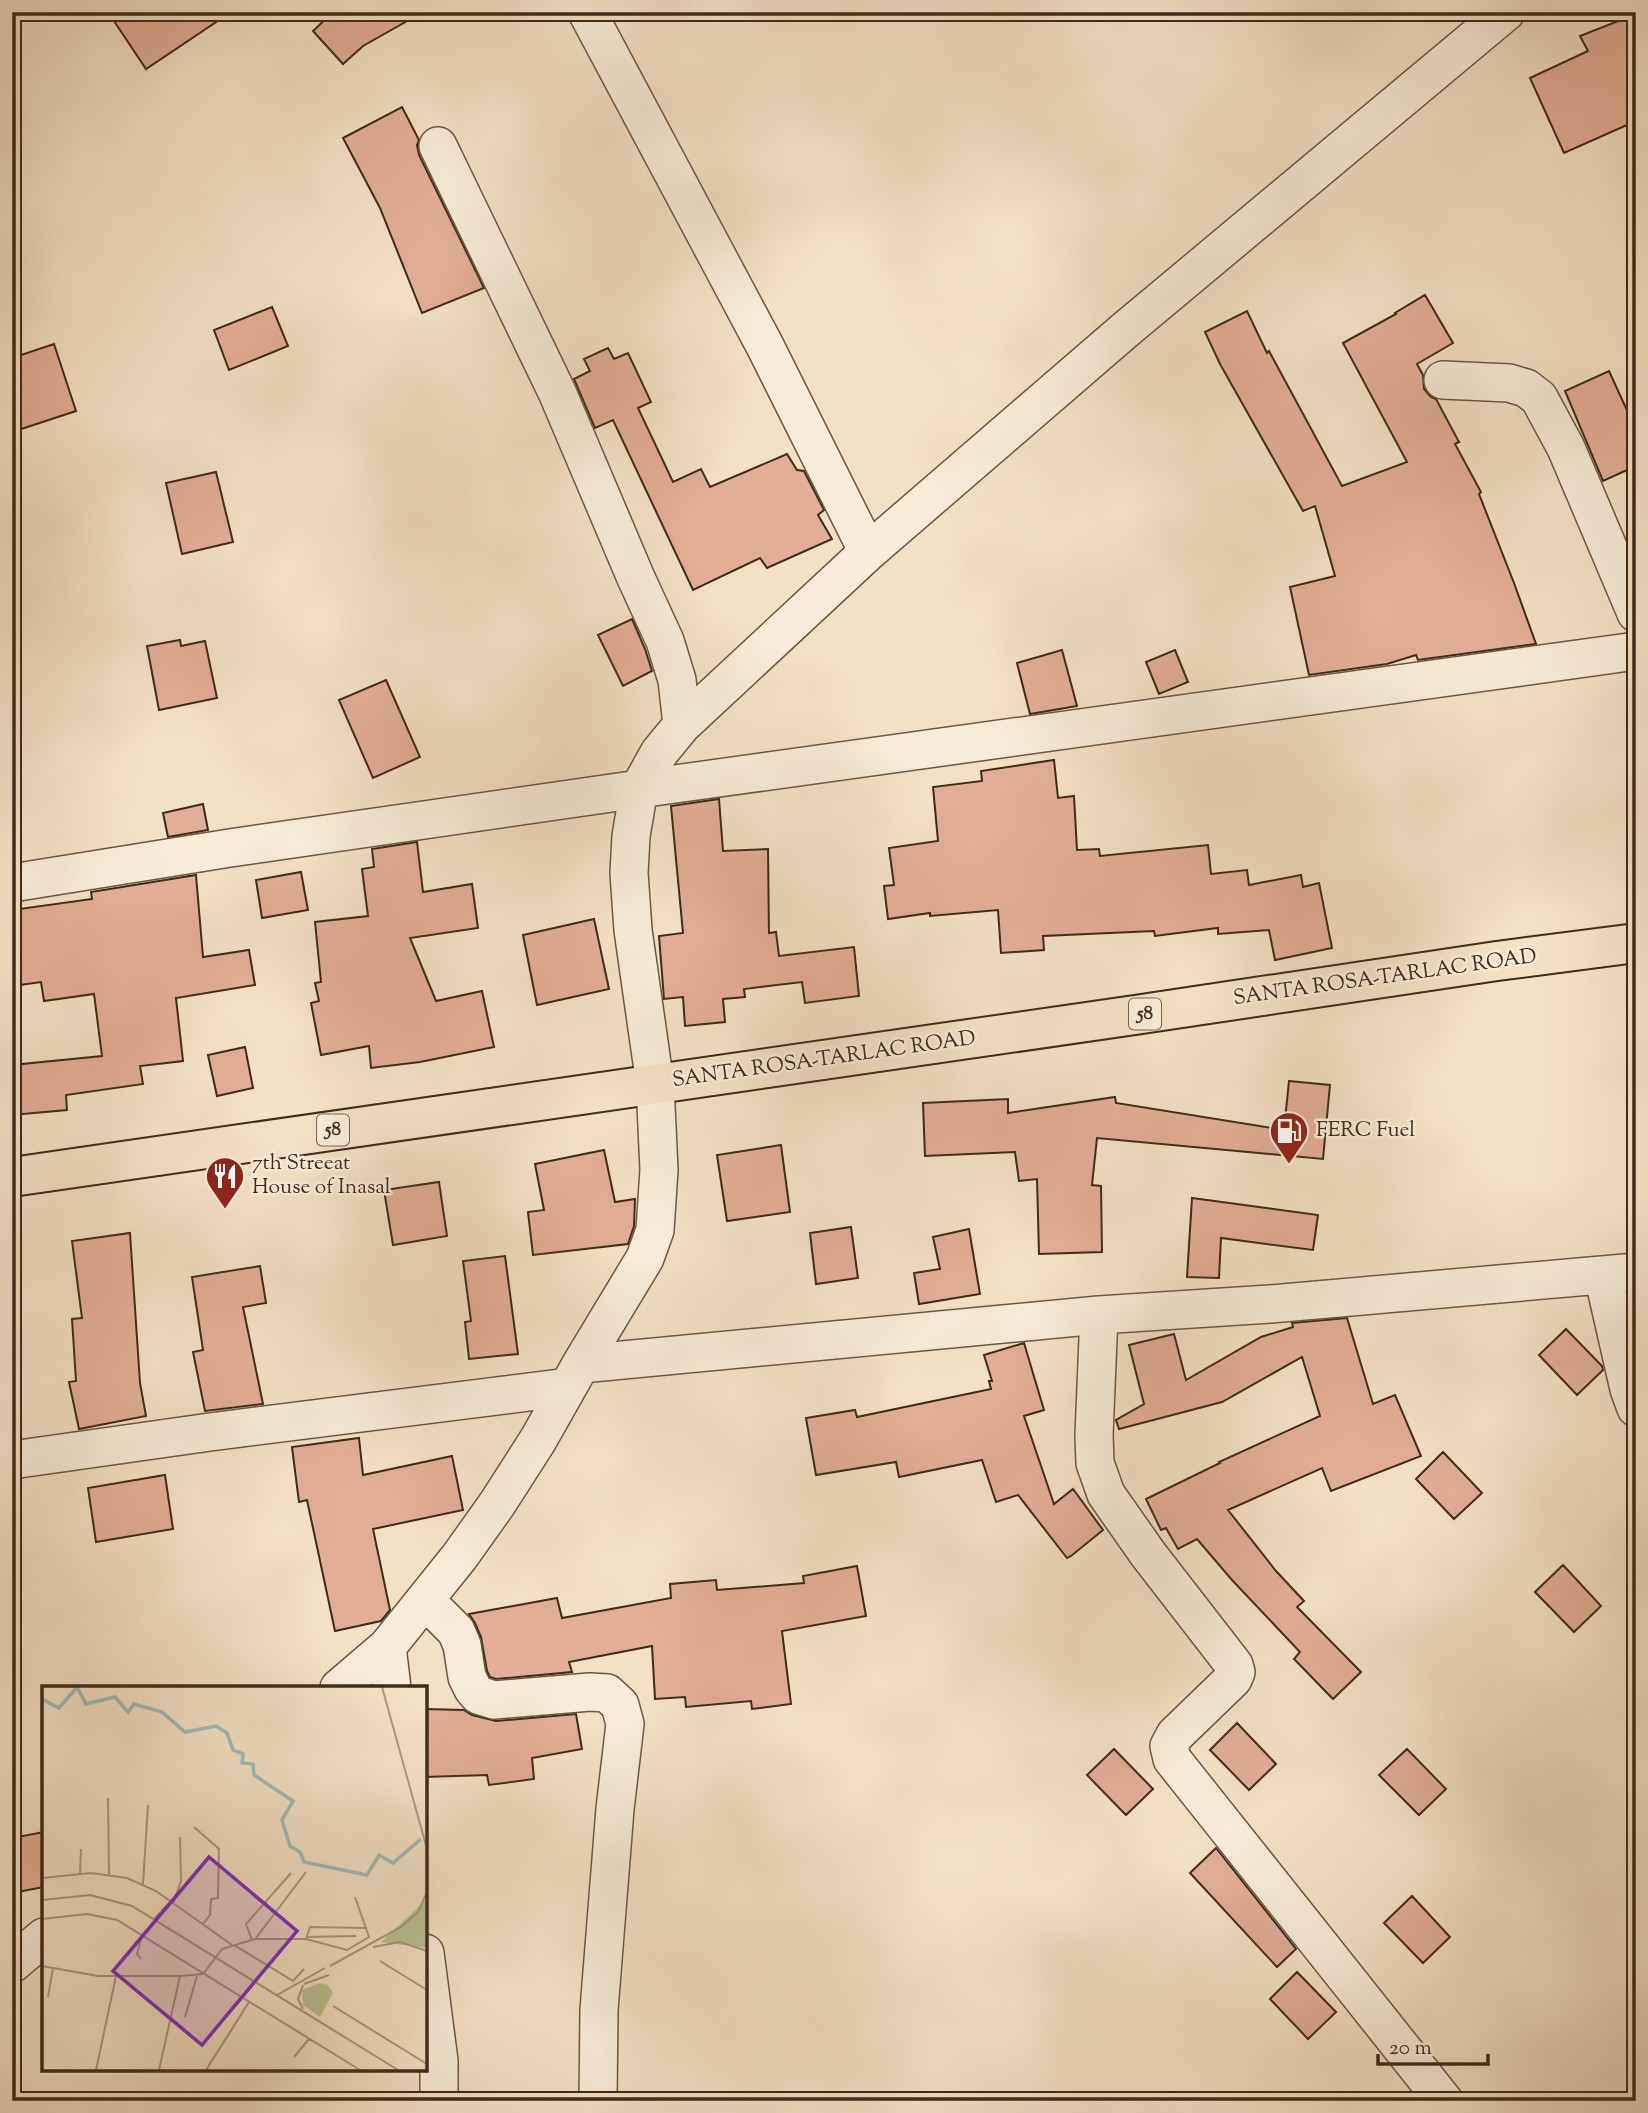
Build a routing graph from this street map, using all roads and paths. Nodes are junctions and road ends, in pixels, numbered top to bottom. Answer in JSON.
{"nodes":[{"id":1,"x":587,"y":12,"type":"edge"},
{"id":2,"x":1506,"y":12,"type":"edge"},
{"id":3,"x":438,"y":146,"type":"dead end"},
{"id":4,"x":1443,"y":380,"type":"dead end"},
{"id":5,"x":868,"y":552,"type":"junction"},
{"id":6,"x":1636,"y":613,"type":"edge"},
{"id":7,"x":1636,"y":651,"type":"edge"},
{"id":8,"x":682,"y":724,"type":"junction"},
{"id":9,"x":639,"y":789,"type":"junction"},
{"id":10,"x":12,"y":883,"type":"edge"},
{"id":11,"x":1636,"y":943,"type":"edge"},
{"id":12,"x":655,"y":1084,"type":"junction"},
{"id":13,"x":12,"y":1177,"type":"edge"},
{"id":14,"x":1619,"y":1273,"type":"edge"},
{"id":15,"x":1099,"y":1315,"type":"junction"},
{"id":16,"x":575,"y":1375,"type":"junction"},
{"id":17,"x":1636,"y":1408,"type":"edge"},
{"id":18,"x":12,"y":1461,"type":"edge"},
{"id":19,"x":422,"y":1605,"type":"junction"},
{"id":20,"x":387,"y":1647,"type":"junction"},
{"id":21,"x":341,"y":1686,"type":"edge"},
{"id":22,"x":392,"y":1686,"type":"edge"},
{"id":23,"x":42,"y":1939,"type":"edge"},
{"id":24,"x":12,"y":1964,"type":"edge"},
{"id":25,"x":427,"y":1968,"type":"edge"},
{"id":26,"x":439,"y":2101,"type":"edge"},
{"id":27,"x":598,"y":2101,"type":"edge"},
{"id":28,"x":1444,"y":2101,"type":"edge"}],
"edges":[{"from":1,"to":5,"type":"street"},
{"from":2,"to":5,"type":"street"},
{"from":3,"to":8,"type":"street"},
{"from":4,"to":6,"type":"street"},
{"from":5,"to":8,"type":"street"},
{"from":7,"to":9,"type":"street"},
{"from":8,"to":9,"type":"street"},
{"from":9,"to":10,"type":"street"},
{"from":9,"to":12,"type":"street"},
{"from":11,"to":12,"type":"highway","name":"SANTA ROSA-TARLAC ROAD","number":"58"},
{"from":12,"to":13,"type":"highway","name":"SANTA ROSA-TARLAC ROAD","number":"58"},
{"from":12,"to":16,"type":"street"},
{"from":14,"to":15,"type":"street"},
{"from":14,"to":17,"type":"street"},
{"from":15,"to":16,"type":"street"},
{"from":15,"to":28,"type":"street"},
{"from":16,"to":18,"type":"street"},
{"from":16,"to":19,"type":"street"},
{"from":19,"to":20,"type":"street"},
{"from":19,"to":27,"type":"street"},
{"from":20,"to":21,"type":"street"},
{"from":20,"to":22,"type":"street"},
{"from":23,"to":24,"type":"street"},
{"from":25,"to":26,"type":"street"}]}
